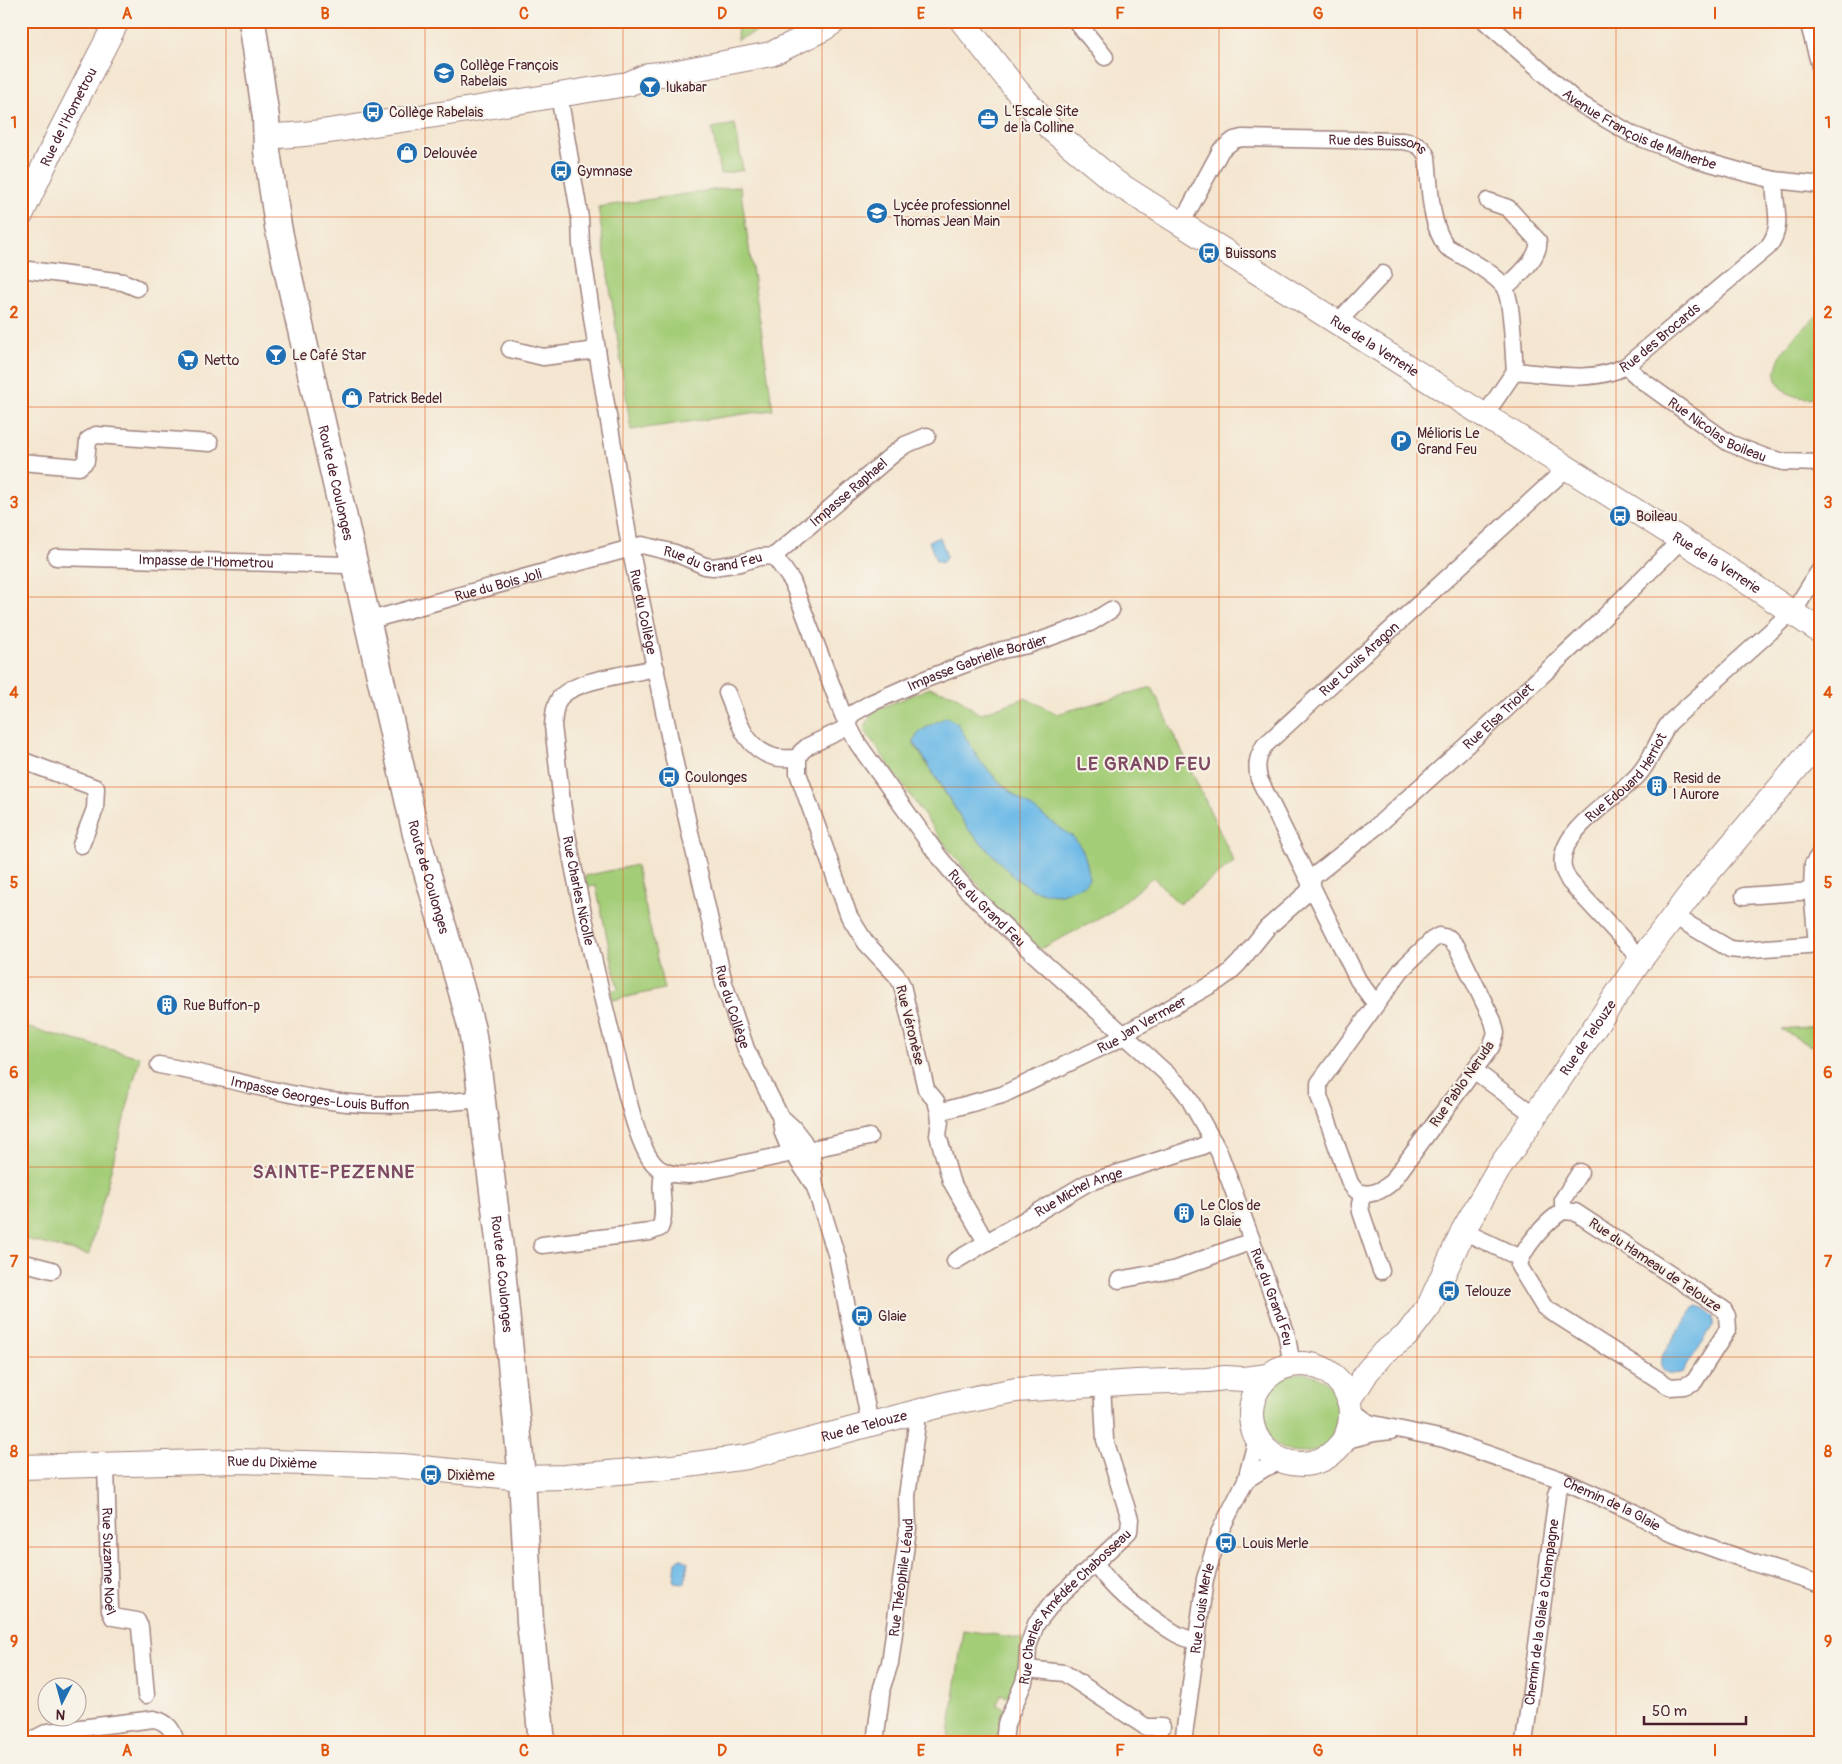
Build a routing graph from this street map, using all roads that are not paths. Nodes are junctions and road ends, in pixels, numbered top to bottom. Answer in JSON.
{"nodes":[{"id":1,"x":117,"y":21,"type":"edge"},
{"id":2,"x":252,"y":21,"type":"edge"},
{"id":3,"x":835,"y":21,"type":"edge"},
{"id":4,"x":962,"y":21,"type":"edge"},
{"id":5,"x":1076,"y":21,"type":"edge"},
{"id":6,"x":1485,"y":21,"type":"edge"},
{"id":7,"x":1808,"y":21,"type":"edge"},
{"id":8,"x":1104,"y":57,"type":"dead end"},
{"id":9,"x":1820,"y":64,"type":"edge"},
{"id":10,"x":559,"y":95,"type":"junction"},
{"id":11,"x":266,"y":136,"type":"junction"},
{"id":12,"x":1775,"y":180,"type":"junction"},
{"id":13,"x":1821,"y":185,"type":"edge"},
{"id":14,"x":1488,"y":201,"type":"dead end"},
{"id":15,"x":21,"y":215,"type":"edge"},
{"id":16,"x":1181,"y":224,"type":"junction"},
{"id":17,"x":21,"y":270,"type":"edge"},
{"id":18,"x":1384,"y":274,"type":"dead end"},
{"id":19,"x":137,"y":288,"type":"dead end"},
{"id":20,"x":1504,"y":288,"type":"junction"},
{"id":21,"x":1337,"y":323,"type":"junction"},
{"id":22,"x":510,"y":349,"type":"dead end"},
{"id":23,"x":597,"y":350,"type":"junction"},
{"id":24,"x":1626,"y":366,"type":"junction"},
{"id":25,"x":1515,"y":371,"type":"junction"},
{"id":26,"x":1485,"y":415,"type":"junction"},
{"id":27,"x":928,"y":436,"type":"dead end"},
{"id":28,"x":210,"y":443,"type":"dead end"},
{"id":29,"x":21,"y":462,"type":"edge"},
{"id":30,"x":1821,"y":463,"type":"edge"},
{"id":31,"x":1567,"y":468,"type":"junction"},
{"id":32,"x":1680,"y":541,"type":"junction"},
{"id":33,"x":630,"y":547,"type":"junction"},
{"id":34,"x":56,"y":556,"type":"dead end"},
{"id":35,"x":774,"y":556,"type":"junction"},
{"id":36,"x":354,"y":563,"type":"junction"},
{"id":37,"x":1821,"y":568,"type":"edge"},
{"id":38,"x":1111,"y":610,"type":"dead end"},
{"id":39,"x":1790,"y":612,"type":"junction"},
{"id":40,"x":367,"y":621,"type":"junction"},
{"id":41,"x":1821,"y":632,"type":"edge"},
{"id":42,"x":656,"y":668,"type":"junction"},
{"id":43,"x":727,"y":693,"type":"dead end"},
{"id":44,"x":847,"y":724,"type":"junction"},
{"id":45,"x":1821,"y":739,"type":"edge"},
{"id":46,"x":798,"y":758,"type":"junction"},
{"id":47,"x":21,"y":760,"type":"edge"},
{"id":48,"x":81,"y":845,"type":"dead end"},
{"id":49,"x":1821,"y":852,"type":"edge"},
{"id":50,"x":1312,"y":885,"type":"junction"},
{"id":51,"x":1812,"y":892,"type":"junction"},
{"id":52,"x":1744,"y":896,"type":"dead end"},
{"id":53,"x":1674,"y":916,"type":"junction"},
{"id":54,"x":1819,"y":944,"type":"edge"},
{"id":55,"x":1641,"y":959,"type":"junction"},
{"id":56,"x":1375,"y":1003,"type":"junction"},
{"id":57,"x":1124,"y":1035,"type":"junction"},
{"id":58,"x":159,"y":1066,"type":"dead end"},
{"id":59,"x":1474,"y":1071,"type":"junction"},
{"id":60,"x":483,"y":1100,"type":"junction"},
{"id":61,"x":939,"y":1112,"type":"junction"},
{"id":62,"x":1534,"y":1115,"type":"junction"},
{"id":63,"x":869,"y":1137,"type":"dead end"},
{"id":64,"x":1213,"y":1141,"type":"junction"},
{"id":65,"x":801,"y":1152,"type":"junction"},
{"id":66,"x":664,"y":1171,"type":"junction"},
{"id":67,"x":1580,"y":1172,"type":"dead end"},
{"id":68,"x":1363,"y":1194,"type":"junction"},
{"id":69,"x":1569,"y":1211,"type":"junction"},
{"id":70,"x":1463,"y":1231,"type":"junction"},
{"id":71,"x":1252,"y":1241,"type":"junction"},
{"id":72,"x":986,"y":1242,"type":"junction"},
{"id":73,"x":542,"y":1245,"type":"dead end"},
{"id":74,"x":1520,"y":1258,"type":"junction"},
{"id":75,"x":955,"y":1261,"type":"dead end"},
{"id":76,"x":21,"y":1262,"type":"edge"},
{"id":77,"x":52,"y":1270,"type":"dead end"},
{"id":78,"x":1381,"y":1271,"type":"dead end"},
{"id":79,"x":1118,"y":1280,"type":"dead end"},
{"id":80,"x":1383,"y":1354,"type":"junction"},
{"id":81,"x":1292,"y":1365,"type":"junction"},
{"id":82,"x":1324,"y":1370,"type":"junction"},
{"id":83,"x":1268,"y":1376,"type":"junction"},
{"id":84,"x":1207,"y":1380,"type":"junction"},
{"id":85,"x":1102,"y":1384,"type":"junction"},
{"id":86,"x":1350,"y":1405,"type":"junction"},
{"id":87,"x":915,"y":1412,"type":"junction"},
{"id":88,"x":1251,"y":1413,"type":"junction"},
{"id":89,"x":870,"y":1424,"type":"junction"},
{"id":90,"x":1401,"y":1430,"type":"junction"},
{"id":91,"x":1257,"y":1438,"type":"junction"},
{"id":92,"x":1343,"y":1441,"type":"junction"},
{"id":93,"x":1283,"y":1461,"type":"junction"},
{"id":94,"x":106,"y":1465,"type":"junction"},
{"id":95,"x":21,"y":1467,"type":"edge"},
{"id":96,"x":522,"y":1478,"type":"junction"},
{"id":97,"x":1246,"y":1480,"type":"junction"},
{"id":98,"x":1562,"y":1480,"type":"junction"},
{"id":99,"x":1095,"y":1563,"type":"junction"},
{"id":100,"x":1821,"y":1584,"type":"edge"},
{"id":101,"x":1196,"y":1640,"type":"junction"},
{"id":102,"x":1027,"y":1669,"type":"junction"},
{"id":103,"x":146,"y":1695,"type":"dead end"},
{"id":104,"x":1162,"y":1727,"type":"dead end"},
{"id":105,"x":26,"y":1743,"type":"edge"},
{"id":106,"x":176,"y":1743,"type":"edge"},
{"id":107,"x":542,"y":1743,"type":"edge"},
{"id":108,"x":875,"y":1743,"type":"edge"},
{"id":109,"x":1004,"y":1743,"type":"edge"},
{"id":110,"x":1182,"y":1743,"type":"edge"},
{"id":111,"x":1524,"y":1743,"type":"edge"}],
"edges":[{"from":1,"to":15,"type":"street","name":"Rue de l'Hometrou"},
{"from":2,"to":11,"type":"main road","name":"Route de Coulonges"},
{"from":3,"to":10,"type":"street"},
{"from":4,"to":16,"type":"street","name":"Rue de la Verrerie"},
{"from":5,"to":8,"type":"street"},
{"from":6,"to":12,"type":"street","name":"Avenue François de Malherbe"},
{"from":7,"to":9,"type":"street"},
{"from":10,"to":11,"type":"street"},
{"from":10,"to":23,"type":"street","name":"Rue du Collège"},
{"from":11,"to":36,"type":"main road","name":"Route de Coulonges"},
{"from":12,"to":13,"type":"street","name":"Avenue François de Malherbe"},
{"from":12,"to":24,"type":"street","name":"Rue des Brocards"},
{"from":14,"to":20,"type":"street"},
{"from":16,"to":20,"type":"street","name":"Rue des Buissons"},
{"from":16,"to":21,"type":"street","name":"Rue de la Verrerie"},
{"from":17,"to":19,"type":"street"},
{"from":18,"to":21,"type":"street"},
{"from":20,"to":25,"type":"street"},
{"from":21,"to":26,"type":"street","name":"Rue de la Verrerie"},
{"from":22,"to":23,"type":"street"},
{"from":23,"to":33,"type":"street","name":"Rue du Collège"},
{"from":24,"to":25,"type":"street","name":"Rue des Brocards"},
{"from":24,"to":30,"type":"street","name":"Rue Nicolas Boileau"},
{"from":25,"to":26,"type":"street"},
{"from":26,"to":31,"type":"street","name":"Rue de la Verrerie"},
{"from":27,"to":35,"type":"street","name":"Impasse Raphael"},
{"from":28,"to":29,"type":"street"},
{"from":31,"to":32,"type":"street","name":"Rue de la Verrerie"},
{"from":31,"to":50,"type":"street","name":"Rue Louis Aragon"},
{"from":32,"to":39,"type":"street","name":"Rue de la Verrerie"},
{"from":32,"to":50,"type":"street","name":"Rue Elsa Triolet"},
{"from":33,"to":35,"type":"street","name":"Rue du Grand Feu"},
{"from":33,"to":40,"type":"street","name":"Rue du Bois Joli"},
{"from":33,"to":42,"type":"street","name":"Rue du Collège"},
{"from":34,"to":36,"type":"street","name":"Impasse de l'Hometrou"},
{"from":35,"to":44,"type":"street","name":"Rue du Grand Feu"},
{"from":36,"to":40,"type":"main road","name":"Route de Coulonges"},
{"from":37,"to":39,"type":"street","name":"Rue Edouard Herriot"},
{"from":38,"to":44,"type":"street","name":"Impasse Gabrielle Bordier"},
{"from":39,"to":41,"type":"street","name":"Rue de la Verrerie"},
{"from":39,"to":55,"type":"street","name":"Rue Edouard Herriot"},
{"from":40,"to":60,"type":"main road","name":"Route de Coulonges"},
{"from":42,"to":65,"type":"street","name":"Rue du Collège"},
{"from":42,"to":66,"type":"street","name":"Rue Charles Nicolle"},
{"from":43,"to":46,"type":"street"},
{"from":44,"to":46,"type":"street"},
{"from":44,"to":57,"type":"street","name":"Rue du Grand Feu"},
{"from":45,"to":53,"type":"street","name":"Rue de Telouze"},
{"from":46,"to":61,"type":"street","name":"Rue Véronèse"},
{"from":47,"to":48,"type":"street"},
{"from":49,"to":51,"type":"street"},
{"from":50,"to":56,"type":"street"},
{"from":50,"to":57,"type":"street","name":"Rue Jan Vermeer"},
{"from":51,"to":52,"type":"street"},
{"from":51,"to":54,"type":"street"},
{"from":53,"to":54,"type":"street"},
{"from":53,"to":55,"type":"street","name":"Rue de Telouze"},
{"from":55,"to":62,"type":"street","name":"Rue de Telouze"},
{"from":56,"to":59,"type":"street","name":"Rue Pablo Neruda"},
{"from":56,"to":68,"type":"street","name":"Rue Pablo Neruda"},
{"from":57,"to":61,"type":"street","name":"Rue Jan Vermeer"},
{"from":57,"to":64,"type":"street","name":"Rue du Grand Feu"},
{"from":58,"to":60,"type":"street","name":"Impasse Georges-Louis Buffon"},
{"from":59,"to":62,"type":"street"},
{"from":59,"to":68,"type":"street","name":"Rue Pablo Neruda"},
{"from":60,"to":96,"type":"main road","name":"Route de Coulonges"},
{"from":61,"to":72,"type":"street","name":"Rue Véronèse"},
{"from":62,"to":70,"type":"street","name":"Rue de Telouze"},
{"from":63,"to":65,"type":"street"},
{"from":64,"to":71,"type":"street","name":"Rue du Grand Feu"},
{"from":64,"to":72,"type":"street","name":"Rue Michel Ange"},
{"from":65,"to":66,"type":"street"},
{"from":65,"to":89,"type":"street","name":"Rue du Collège"},
{"from":66,"to":73,"type":"street"},
{"from":67,"to":69,"type":"street"},
{"from":68,"to":78,"type":"street"},
{"from":69,"to":74,"type":"street"},
{"from":69,"to":74,"type":"street","name":"Rue du Hameau de Telouze"},
{"from":70,"to":74,"type":"street"},
{"from":70,"to":80,"type":"street","name":"Rue de Telouze"},
{"from":71,"to":79,"type":"street"},
{"from":71,"to":81,"type":"street","name":"Rue du Grand Feu"},
{"from":72,"to":75,"type":"street","name":"Rue Michel Ange"},
{"from":76,"to":77,"type":"street"},
{"from":80,"to":82,"type":"street","name":"Rue de Telouze"},
{"from":80,"to":86,"type":"street","name":"Rue de Telouze"},
{"from":81,"to":82,"type":"street"},
{"from":81,"to":83,"type":"street"},
{"from":82,"to":86,"type":"street"},
{"from":83,"to":84,"type":"street","name":"Rue de Telouze"},
{"from":83,"to":88,"type":"street"},
{"from":84,"to":85,"type":"street","name":"Rue de Telouze"},
{"from":84,"to":88,"type":"street","name":"Rue de Telouze"},
{"from":85,"to":87,"type":"street","name":"Rue de Telouze"},
{"from":85,"to":99,"type":"street","name":"Rue Charles Amédée Chabosseau"},
{"from":86,"to":90,"type":"street","name":"Chemin de la Glaie"},
{"from":86,"to":92,"type":"street"},
{"from":87,"to":89,"type":"street","name":"Rue de Telouze"},
{"from":87,"to":108,"type":"street","name":"Rue Théophile Léaud"},
{"from":88,"to":91,"type":"street"},
{"from":89,"to":96,"type":"street","name":"Rue de Telouze"},
{"from":90,"to":92,"type":"street","name":"Chemin de la Glaie"},
{"from":90,"to":98,"type":"street","name":"Chemin de la Glaie"},
{"from":91,"to":93,"type":"street"},
{"from":91,"to":97,"type":"street","name":"Rue Louis Merle"},
{"from":92,"to":93,"type":"street"},
{"from":93,"to":97,"type":"street"},
{"from":94,"to":95,"type":"street","name":"Rue du Dixième"},
{"from":94,"to":96,"type":"street","name":"Rue du Dixième"},
{"from":94,"to":103,"type":"street","name":"Rue Suzanne Noël"},
{"from":96,"to":107,"type":"main road","name":"Route de Coulonges"},
{"from":97,"to":101,"type":"street","name":"Rue Louis Merle"},
{"from":98,"to":100,"type":"street","name":"Chemin de la Glaie"},
{"from":98,"to":111,"type":"street","name":"Chemin de la Glaie à Champagne"},
{"from":99,"to":101,"type":"street"},
{"from":99,"to":102,"type":"street","name":"Rue Charles Amédée Chabosseau"},
{"from":101,"to":110,"type":"street","name":"Rue Louis Merle"},
{"from":102,"to":104,"type":"street"},
{"from":102,"to":109,"type":"street","name":"Rue Charles Amédée Chabosseau"},
{"from":105,"to":106,"type":"street"}]}
